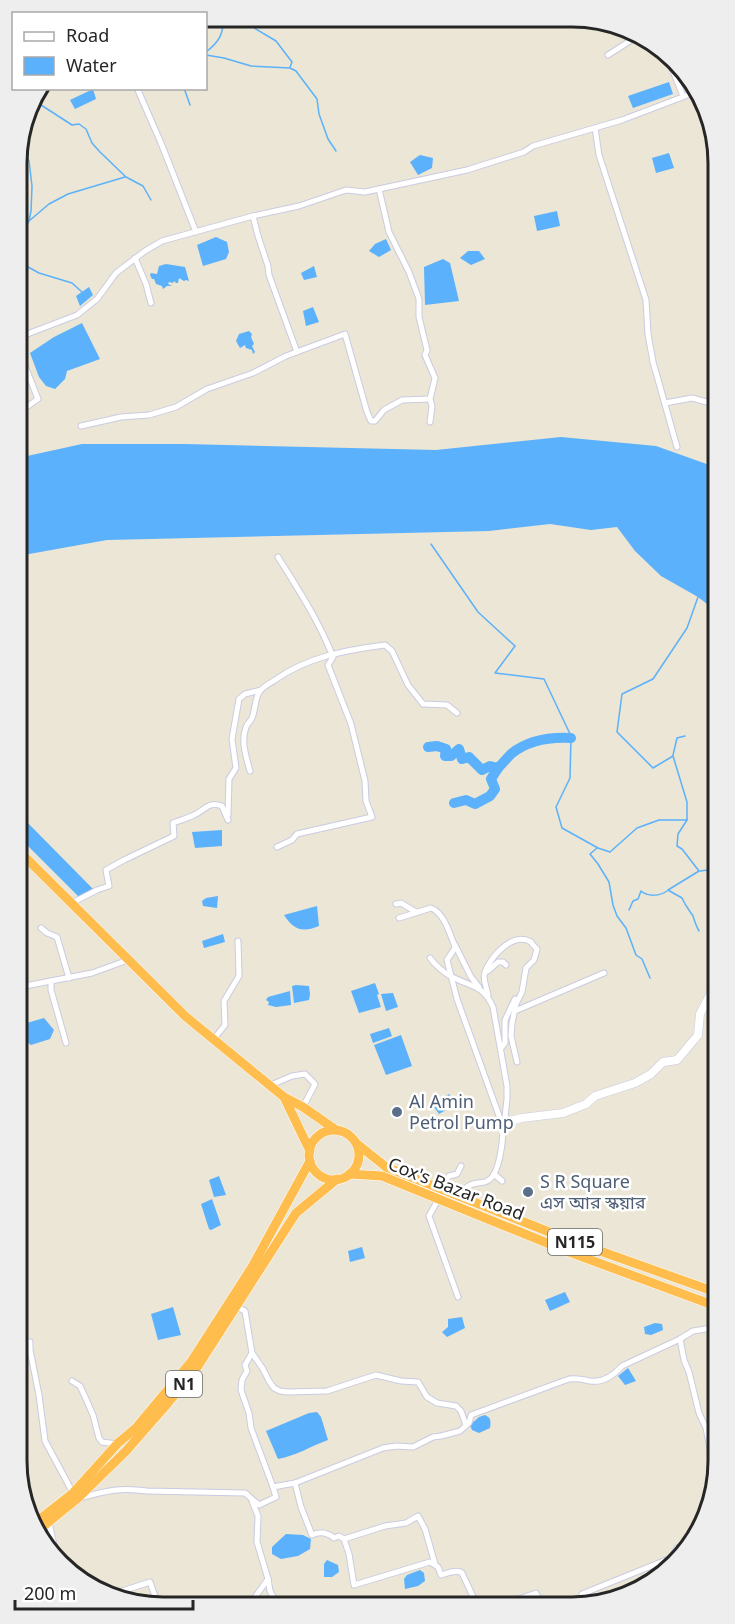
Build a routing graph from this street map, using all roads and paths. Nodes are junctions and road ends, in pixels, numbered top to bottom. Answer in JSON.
{"nodes":[{"id":1,"x":631,"y":40,"type":"edge"},
{"id":2,"x":608,"y":55,"type":"dead end"},
{"id":3,"x":674,"y":74,"type":"edge"},
{"id":4,"x":138,"y":90,"type":"edge"},
{"id":5,"x":689,"y":94,"type":"edge"},
{"id":6,"x":683,"y":96,"type":"junction"},
{"id":7,"x":595,"y":128,"type":"junction"},
{"id":8,"x":379,"y":189,"type":"junction"},
{"id":9,"x":253,"y":216,"type":"junction"},
{"id":10,"x":196,"y":232,"type":"junction"},
{"id":11,"x":135,"y":258,"type":"junction"},
{"id":12,"x":151,"y":303,"type":"dead end"},
{"id":13,"x":27,"y":334,"type":"edge"},
{"id":14,"x":297,"y":352,"type":"junction"},
{"id":15,"x":27,"y":371,"type":"edge"},
{"id":16,"x":430,"y":399,"type":"junction"},
{"id":17,"x":708,"y":402,"type":"edge"},
{"id":18,"x":665,"y":403,"type":"junction"},
{"id":19,"x":28,"y":406,"type":"dead end"},
{"id":20,"x":430,"y":422,"type":"dead end"},
{"id":21,"x":81,"y":426,"type":"dead end"},
{"id":22,"x":677,"y":447,"type":"dead end"},
{"id":23,"x":278,"y":557,"type":"dead end"},
{"id":24,"x":332,"y":655,"type":"junction"},
{"id":25,"x":261,"y":690,"type":"junction"},
{"id":26,"x":457,"y":713,"type":"dead end"},
{"id":27,"x":250,"y":771,"type":"dead end"},
{"id":28,"x":278,"y":847,"type":"dead end"},
{"id":29,"x":27,"y":859,"type":"edge"},
{"id":30,"x":72,"y":903,"type":"junction"},
{"id":31,"x":396,"y":904,"type":"dead end"},
{"id":32,"x":416,"y":912,"type":"junction"},
{"id":33,"x":399,"y":918,"type":"dead end"},
{"id":34,"x":41,"y":928,"type":"dead end"},
{"id":35,"x":238,"y":942,"type":"dead end"},
{"id":36,"x":454,"y":944,"type":"junction"},
{"id":37,"x":430,"y":958,"type":"dead end"},
{"id":38,"x":128,"y":960,"type":"junction"},
{"id":39,"x":506,"y":965,"type":"dead end"},
{"id":40,"x":604,"y":973,"type":"dead end"},
{"id":41,"x":525,"y":974,"type":"junction"},
{"id":42,"x":484,"y":975,"type":"junction"},
{"id":43,"x":450,"y":976,"type":"junction"},
{"id":44,"x":69,"y":978,"type":"junction"},
{"id":45,"x":51,"y":981,"type":"junction"},
{"id":46,"x":27,"y":986,"type":"edge"},
{"id":47,"x":480,"y":989,"type":"junction"},
{"id":48,"x":488,"y":995,"type":"junction"},
{"id":49,"x":708,"y":999,"type":"edge"},
{"id":50,"x":515,"y":1011,"type":"junction"},
{"id":51,"x":213,"y":1040,"type":"junction"},
{"id":52,"x":66,"y":1043,"type":"dead end"},
{"id":53,"x":501,"y":1048,"type":"junction"},
{"id":54,"x":517,"y":1062,"type":"dead end"},
{"id":55,"x":271,"y":1085,"type":"junction"},
{"id":56,"x":284,"y":1096,"type":"junction"},
{"id":57,"x":303,"y":1107,"type":"junction"},
{"id":58,"x":336,"y":1130,"type":"junction"},
{"id":59,"x":503,"y":1131,"type":"junction"},
{"id":60,"x":356,"y":1143,"type":"junction"},
{"id":61,"x":310,"y":1151,"type":"junction"},
{"id":62,"x":310,"y":1161,"type":"junction"},
{"id":63,"x":461,"y":1166,"type":"dead end"},
{"id":64,"x":349,"y":1174,"type":"junction"},
{"id":65,"x":494,"y":1174,"type":"junction"},
{"id":66,"x":337,"y":1179,"type":"junction"},
{"id":67,"x":502,"y":1181,"type":"dead end"},
{"id":68,"x":438,"y":1193,"type":"junction"},
{"id":69,"x":459,"y":1196,"type":"junction"},
{"id":70,"x":708,"y":1289,"type":"edge"},
{"id":71,"x":458,"y":1297,"type":"dead end"},
{"id":72,"x":708,"y":1303,"type":"edge"},
{"id":73,"x":237,"y":1306,"type":"junction"},
{"id":74,"x":708,"y":1329,"type":"edge"},
{"id":75,"x":680,"y":1339,"type":"junction"},
{"id":76,"x":27,"y":1342,"type":"edge"},
{"id":77,"x":252,"y":1353,"type":"junction"},
{"id":78,"x":72,"y":1381,"type":"dead end"},
{"id":79,"x":466,"y":1425,"type":"junction"},
{"id":80,"x":708,"y":1438,"type":"edge"},
{"id":81,"x":118,"y":1443,"type":"junction"},
{"id":82,"x":295,"y":1483,"type":"junction"},
{"id":83,"x":273,"y":1487,"type":"junction"},
{"id":84,"x":245,"y":1493,"type":"junction"},
{"id":85,"x":75,"y":1495,"type":"junction"},
{"id":86,"x":40,"y":1519,"type":"edge"},
{"id":87,"x":49,"y":1523,"type":"junction"},
{"id":88,"x":44,"y":1527,"type":"edge"},
{"id":89,"x":344,"y":1539,"type":"junction"},
{"id":90,"x":53,"y":1541,"type":"edge"},
{"id":91,"x":664,"y":1561,"type":"edge"},
{"id":92,"x":435,"y":1564,"type":"junction"},
{"id":93,"x":268,"y":1579,"type":"junction"},
{"id":94,"x":123,"y":1591,"type":"edge"},
{"id":95,"x":582,"y":1596,"type":"edge"},
{"id":96,"x":155,"y":1597,"type":"edge"},
{"id":97,"x":255,"y":1597,"type":"edge"},
{"id":98,"x":273,"y":1597,"type":"edge"},
{"id":99,"x":473,"y":1597,"type":"edge"},
{"id":100,"x":524,"y":1597,"type":"edge"},
{"id":101,"x":538,"y":1597,"type":"edge"}],
"edges":[{"from":1,"to":2,"type":"street"},
{"from":3,"to":6,"type":"street"},
{"from":4,"to":10,"type":"street"},
{"from":5,"to":6,"type":"street"},
{"from":6,"to":7,"type":"street"},
{"from":7,"to":8,"type":"street"},
{"from":7,"to":18,"type":"street"},
{"from":8,"to":9,"type":"street"},
{"from":8,"to":16,"type":"street"},
{"from":9,"to":10,"type":"street"},
{"from":9,"to":14,"type":"street"},
{"from":10,"to":11,"type":"street"},
{"from":11,"to":12,"type":"street"},
{"from":11,"to":13,"type":"street"},
{"from":14,"to":16,"type":"street"},
{"from":14,"to":21,"type":"street"},
{"from":15,"to":19,"type":"street"},
{"from":16,"to":20,"type":"street"},
{"from":17,"to":18,"type":"street"},
{"from":18,"to":22,"type":"street"},
{"from":23,"to":24,"type":"street"},
{"from":24,"to":25,"type":"street"},
{"from":24,"to":26,"type":"street"},
{"from":24,"to":28,"type":"street"},
{"from":25,"to":27,"type":"street"},
{"from":25,"to":30,"type":"street"},
{"from":29,"to":30,"type":"highway"},
{"from":30,"to":38,"type":"highway"},
{"from":31,"to":32,"type":"street"},
{"from":32,"to":33,"type":"street"},
{"from":32,"to":36,"type":"street"},
{"from":34,"to":44,"type":"street"},
{"from":35,"to":51,"type":"street"},
{"from":36,"to":43,"type":"street"},
{"from":36,"to":47,"type":"street"},
{"from":37,"to":43,"type":"street"},
{"from":38,"to":44,"type":"street"},
{"from":38,"to":51,"type":"highway"},
{"from":39,"to":42,"type":"street"},
{"from":40,"to":50,"type":"street"},
{"from":41,"to":42,"type":"street"},
{"from":41,"to":50,"type":"street"},
{"from":41,"to":53,"type":"street"},
{"from":42,"to":48,"type":"street"},
{"from":43,"to":47,"type":"street"},
{"from":43,"to":59,"type":"street"},
{"from":44,"to":45,"type":"street"},
{"from":45,"to":46,"type":"street"},
{"from":45,"to":52,"type":"street"},
{"from":47,"to":48,"type":"street"},
{"from":48,"to":53,"type":"street"},
{"from":49,"to":59,"type":"street"},
{"from":50,"to":54,"type":"street"},
{"from":51,"to":55,"type":"highway"},
{"from":53,"to":59,"type":"street"},
{"from":55,"to":56,"type":"highway"},
{"from":55,"to":57,"type":"street"},
{"from":56,"to":57,"type":"highway"},
{"from":56,"to":61,"type":"highway"},
{"from":57,"to":58,"type":"highway"},
{"from":58,"to":60,"type":"highway"},
{"from":58,"to":61,"type":"highway"},
{"from":59,"to":65,"type":"street"},
{"from":60,"to":64,"type":"highway"},
{"from":60,"to":68,"type":"highway","name":"Cox's Bazar Road","number":"N115"},
{"from":61,"to":62,"type":"highway"},
{"from":62,"to":66,"type":"highway"},
{"from":62,"to":81,"type":"highway","number":"N1"},
{"from":63,"to":68,"type":"street"},
{"from":64,"to":66,"type":"highway"},
{"from":64,"to":68,"type":"highway","name":"Cox's Bazar Road","number":"N115"},
{"from":65,"to":67,"type":"street"},
{"from":65,"to":69,"type":"street"},
{"from":66,"to":73,"type":"highway","number":"N1"},
{"from":68,"to":69,"type":"highway","name":"Cox's Bazar Road","number":"N115"},
{"from":68,"to":71,"type":"street"},
{"from":68,"to":72,"type":"highway","name":"Cox's Bazar Road","number":"N115"},
{"from":69,"to":70,"type":"highway","name":"Cox's Bazar Road","number":"N115"},
{"from":73,"to":77,"type":"street"},
{"from":73,"to":85,"type":"highway","number":"N1"},
{"from":74,"to":75,"type":"street"},
{"from":75,"to":79,"type":"street"},
{"from":75,"to":80,"type":"street"},
{"from":76,"to":85,"type":"street"},
{"from":77,"to":79,"type":"street"},
{"from":77,"to":83,"type":"street"},
{"from":78,"to":81,"type":"street"},
{"from":79,"to":82,"type":"street"},
{"from":81,"to":85,"type":"highway","number":"N1"},
{"from":82,"to":83,"type":"street"},
{"from":82,"to":89,"type":"street"},
{"from":83,"to":84,"type":"street"},
{"from":84,"to":85,"type":"street"},
{"from":84,"to":93,"type":"street"},
{"from":85,"to":86,"type":"highway","number":"N1"},
{"from":85,"to":87,"type":"highway","number":"N1"},
{"from":87,"to":88,"type":"highway","number":"N1"},
{"from":87,"to":90,"type":"street"},
{"from":89,"to":92,"type":"street"},
{"from":89,"to":92,"type":"street"},
{"from":91,"to":95,"type":"street"},
{"from":92,"to":99,"type":"street"},
{"from":93,"to":97,"type":"street"},
{"from":93,"to":98,"type":"street"},
{"from":94,"to":96,"type":"street"},
{"from":100,"to":101,"type":"street"}]}
